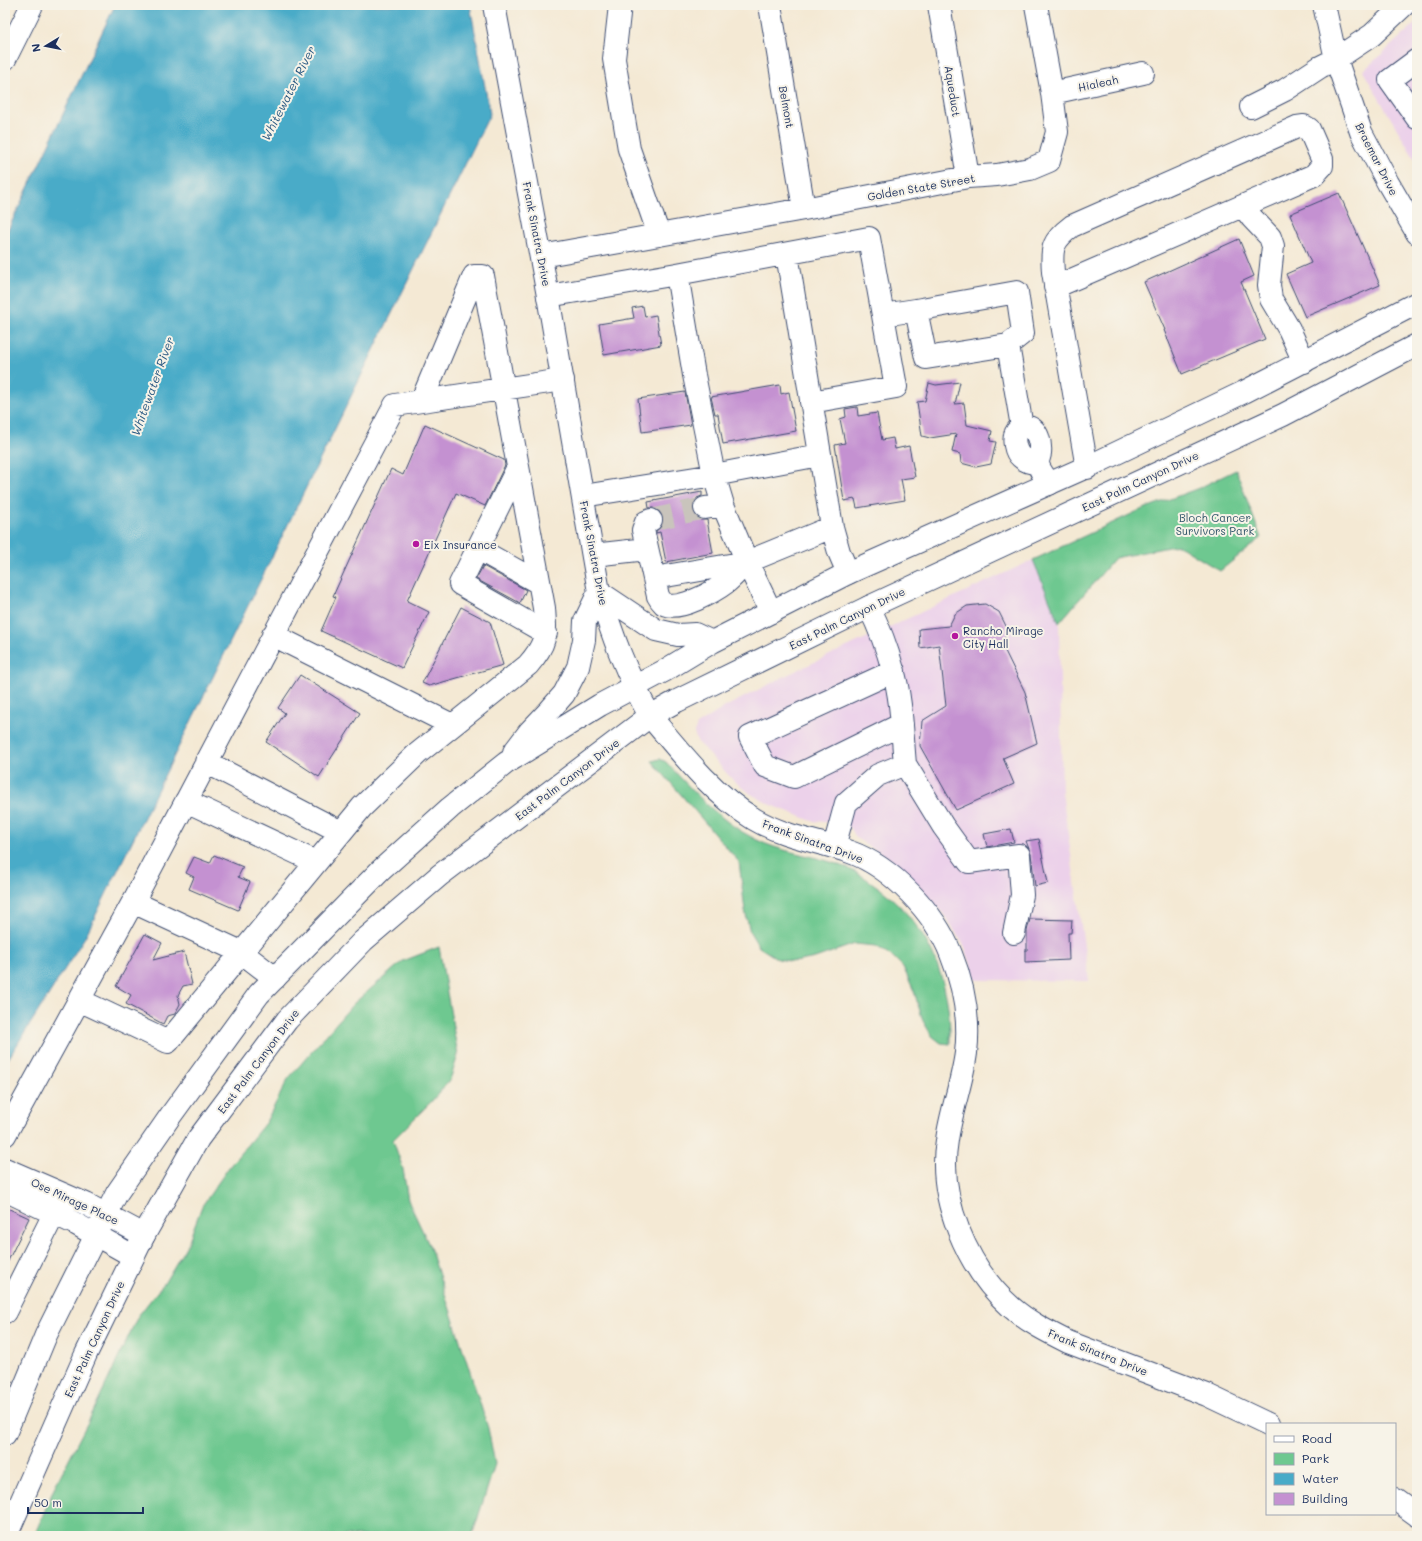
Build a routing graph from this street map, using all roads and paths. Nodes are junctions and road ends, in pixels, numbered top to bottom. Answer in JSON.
{"nodes":[{"id":1,"x":32,"y":5,"type":"edge"},
{"id":2,"x":494,"y":5,"type":"edge"},
{"id":3,"x":620,"y":5,"type":"edge"},
{"id":4,"x":770,"y":5,"type":"edge"},
{"id":5,"x":939,"y":5,"type":"edge"},
{"id":6,"x":1036,"y":5,"type":"edge"},
{"id":7,"x":1324,"y":5,"type":"edge"},
{"id":8,"x":1404,"y":5,"type":"edge"},
{"id":9,"x":5,"y":59,"type":"edge"},
{"id":10,"x":1336,"y":60,"type":"junction"},
{"id":11,"x":1417,"y":60,"type":"edge"},
{"id":12,"x":1143,"y":73,"type":"dead end"},
{"id":13,"x":1052,"y":93,"type":"junction"},
{"id":14,"x":1251,"y":107,"type":"dead end"},
{"id":15,"x":1417,"y":118,"type":"edge"},
{"id":16,"x":968,"y":177,"type":"junction"},
{"id":17,"x":1243,"y":206,"type":"junction"},
{"id":18,"x":804,"y":209,"type":"junction"},
{"id":19,"x":1417,"y":233,"type":"edge"},
{"id":20,"x":659,"y":235,"type":"junction"},
{"id":21,"x":787,"y":254,"type":"junction"},
{"id":22,"x":541,"y":256,"type":"junction"},
{"id":23,"x":677,"y":274,"type":"junction"},
{"id":24,"x":1055,"y":287,"type":"junction"},
{"id":25,"x":548,"y":296,"type":"junction"},
{"id":26,"x":1417,"y":303,"type":"edge"},
{"id":27,"x":916,"y":310,"type":"junction"},
{"id":28,"x":883,"y":315,"type":"junction"},
{"id":29,"x":1008,"y":345,"type":"junction"},
{"id":30,"x":1417,"y":345,"type":"edge"},
{"id":31,"x":1304,"y":362,"type":"junction"},
{"id":32,"x":563,"y":380,"type":"junction"},
{"id":33,"x":504,"y":389,"type":"junction"},
{"id":34,"x":422,"y":400,"type":"junction"},
{"id":35,"x":811,"y":402,"type":"junction"},
{"id":36,"x":820,"y":455,"type":"junction"},
{"id":37,"x":518,"y":467,"type":"junction"},
{"id":38,"x":1087,"y":468,"type":"junction"},
{"id":39,"x":714,"y":475,"type":"junction"},
{"id":40,"x":1049,"y":484,"type":"junction"},
{"id":41,"x":582,"y":496,"type":"junction"},
{"id":42,"x":651,"y":520,"type":"dead end"},
{"id":43,"x":832,"y":526,"type":"junction"},
{"id":44,"x":478,"y":549,"type":"junction"},
{"id":45,"x":647,"y":550,"type":"junction"},
{"id":46,"x":593,"y":555,"type":"junction"},
{"id":47,"x":747,"y":562,"type":"junction"},
{"id":48,"x":848,"y":573,"type":"junction"},
{"id":49,"x":654,"y":578,"type":"junction"},
{"id":50,"x":540,"y":582,"type":"junction"},
{"id":51,"x":599,"y":592,"type":"junction"},
{"id":52,"x":869,"y":607,"type":"junction"},
{"id":53,"x":771,"y":612,"type":"junction"},
{"id":54,"x":546,"y":633,"type":"junction"},
{"id":55,"x":274,"y":635,"type":"junction"},
{"id":56,"x":712,"y":642,"type":"junction"},
{"id":57,"x":894,"y":671,"type":"junction"},
{"id":58,"x":633,"y":686,"type":"junction"},
{"id":59,"x":650,"y":716,"type":"junction"},
{"id":60,"x":902,"y":724,"type":"junction"},
{"id":61,"x":452,"y":725,"type":"junction"},
{"id":62,"x":206,"y":762,"type":"junction"},
{"id":63,"x":506,"y":763,"type":"junction"},
{"id":64,"x":905,"y":764,"type":"junction"},
{"id":65,"x":186,"y":801,"type":"junction"},
{"id":66,"x":341,"y":832,"type":"junction"},
{"id":67,"x":834,"y":847,"type":"junction"},
{"id":68,"x":316,"y":862,"type":"junction"},
{"id":69,"x":132,"y":902,"type":"junction"},
{"id":70,"x":1014,"y":933,"type":"dead end"},
{"id":71,"x":241,"y":952,"type":"junction"},
{"id":72,"x":275,"y":978,"type":"junction"},
{"id":73,"x":79,"y":1000,"type":"junction"},
{"id":74,"x":5,"y":1135,"type":"edge"},
{"id":75,"x":5,"y":1169,"type":"edge"},
{"id":76,"x":5,"y":1190,"type":"edge"},
{"id":77,"x":54,"y":1214,"type":"junction"},
{"id":78,"x":107,"y":1215,"type":"junction"},
{"id":79,"x":144,"y":1235,"type":"junction"},
{"id":80,"x":96,"y":1237,"type":"junction"},
{"id":81,"x":133,"y":1256,"type":"junction"},
{"id":82,"x":5,"y":1312,"type":"edge"},
{"id":83,"x":1266,"y":1423,"type":"edge"},
{"id":84,"x":5,"y":1434,"type":"edge"},
{"id":85,"x":1396,"y":1500,"type":"edge"},
{"id":86,"x":1417,"y":1515,"type":"edge"},
{"id":87,"x":5,"y":1531,"type":"edge"}],
"edges":[{"from":1,"to":9,"type":"main road"},
{"from":2,"to":22,"type":"main road","name":"Frank Sinatra Drive"},
{"from":3,"to":20,"type":"main road"},
{"from":4,"to":18,"type":"main road","name":"Belmont"},
{"from":5,"to":16,"type":"main road","name":"Aqueduct"},
{"from":6,"to":13,"type":"main road","name":"Golden State Street"},
{"from":7,"to":10,"type":"main road","name":"Braemar Drive"},
{"from":8,"to":10,"type":"main road"},
{"from":10,"to":14,"type":"main road"},
{"from":10,"to":19,"type":"main road","name":"Braemar Drive"},
{"from":11,"to":15,"type":"main road"},
{"from":12,"to":13,"type":"main road","name":"Hialeah"},
{"from":13,"to":16,"type":"main road","name":"Golden State Street"},
{"from":16,"to":18,"type":"main road","name":"Golden State Street"},
{"from":17,"to":24,"type":"main road"},
{"from":17,"to":24,"type":"main road"},
{"from":17,"to":31,"type":"main road"},
{"from":18,"to":20,"type":"main road","name":"Golden State Street"},
{"from":20,"to":22,"type":"main road","name":"Golden State Street"},
{"from":21,"to":23,"type":"main road"},
{"from":21,"to":28,"type":"main road"},
{"from":21,"to":35,"type":"main road"},
{"from":22,"to":25,"type":"main road","name":"Frank Sinatra Drive"},
{"from":23,"to":25,"type":"main road"},
{"from":23,"to":39,"type":"main road"},
{"from":24,"to":38,"type":"main road"},
{"from":25,"to":32,"type":"main road","name":"Frank Sinatra Drive"},
{"from":26,"to":31,"type":"main road"},
{"from":27,"to":28,"type":"main road"},
{"from":27,"to":29,"type":"main road"},
{"from":27,"to":29,"type":"main road"},
{"from":28,"to":35,"type":"main road"},
{"from":29,"to":40,"type":"main road"},
{"from":30,"to":52,"type":"main road","name":"East Palm Canyon Drive"},
{"from":31,"to":38,"type":"main road"},
{"from":32,"to":33,"type":"main road"},
{"from":32,"to":41,"type":"main road","name":"Frank Sinatra Drive"},
{"from":33,"to":34,"type":"main road"},
{"from":33,"to":34,"type":"main road"},
{"from":33,"to":37,"type":"main road"},
{"from":34,"to":55,"type":"main road"},
{"from":35,"to":36,"type":"main road"},
{"from":36,"to":39,"type":"main road"},
{"from":36,"to":43,"type":"main road"},
{"from":37,"to":44,"type":"main road"},
{"from":37,"to":50,"type":"main road"},
{"from":38,"to":40,"type":"main road"},
{"from":39,"to":41,"type":"main road"},
{"from":39,"to":47,"type":"main road"},
{"from":40,"to":48,"type":"main road"},
{"from":41,"to":46,"type":"main road","name":"Frank Sinatra Drive"},
{"from":42,"to":45,"type":"main road"},
{"from":43,"to":47,"type":"main road"},
{"from":43,"to":48,"type":"main road"},
{"from":44,"to":50,"type":"main road"},
{"from":44,"to":54,"type":"main road"},
{"from":45,"to":46,"type":"main road"},
{"from":45,"to":49,"type":"main road"},
{"from":46,"to":51,"type":"main road","name":"Frank Sinatra Drive"},
{"from":47,"to":49,"type":"main road"},
{"from":47,"to":49,"type":"main road"},
{"from":47,"to":53,"type":"main road"},
{"from":48,"to":53,"type":"main road"},
{"from":50,"to":54,"type":"main road"},
{"from":51,"to":56,"type":"main road"},
{"from":51,"to":58,"type":"main road","name":"Frank Sinatra Drive"},
{"from":51,"to":63,"type":"main road"},
{"from":52,"to":57,"type":"main road"},
{"from":52,"to":59,"type":"main road","name":"East Palm Canyon Drive"},
{"from":53,"to":56,"type":"main road"},
{"from":54,"to":61,"type":"main road"},
{"from":55,"to":61,"type":"main road"},
{"from":55,"to":62,"type":"main road"},
{"from":56,"to":58,"type":"main road"},
{"from":57,"to":60,"type":"main road"},
{"from":57,"to":60,"type":"main road"},
{"from":58,"to":59,"type":"main road","name":"Frank Sinatra Drive"},
{"from":58,"to":63,"type":"main road"},
{"from":59,"to":67,"type":"main road","name":"Frank Sinatra Drive"},
{"from":59,"to":79,"type":"main road","name":"East Palm Canyon Drive"},
{"from":60,"to":64,"type":"main road"},
{"from":61,"to":66,"type":"main road"},
{"from":62,"to":65,"type":"main road"},
{"from":62,"to":66,"type":"main road"},
{"from":63,"to":72,"type":"main road"},
{"from":64,"to":67,"type":"main road"},
{"from":64,"to":70,"type":"main road"},
{"from":65,"to":68,"type":"main road"},
{"from":65,"to":69,"type":"main road"},
{"from":66,"to":68,"type":"main road"},
{"from":67,"to":83,"type":"main road","name":"Frank Sinatra Drive"},
{"from":68,"to":71,"type":"main road"},
{"from":69,"to":71,"type":"main road"},
{"from":69,"to":73,"type":"main road"},
{"from":71,"to":72,"type":"main road"},
{"from":71,"to":73,"type":"main road"},
{"from":72,"to":78,"type":"main road"},
{"from":73,"to":74,"type":"main road"},
{"from":75,"to":78,"type":"main road","name":"Ose Mirage Place"},
{"from":76,"to":77,"type":"main road","name":"Ose Mirage Place"},
{"from":77,"to":80,"type":"main road","name":"Ose Mirage Place"},
{"from":77,"to":82,"type":"main road"},
{"from":78,"to":79,"type":"main road","name":"Ose Mirage Place"},
{"from":78,"to":80,"type":"main road"},
{"from":79,"to":81,"type":"main road","name":"East Palm Canyon Drive"},
{"from":80,"to":81,"type":"main road","name":"Ose Mirage Place"},
{"from":80,"to":84,"type":"main road"},
{"from":81,"to":87,"type":"main road","name":"East Palm Canyon Drive"},
{"from":85,"to":86,"type":"main road"}]}
